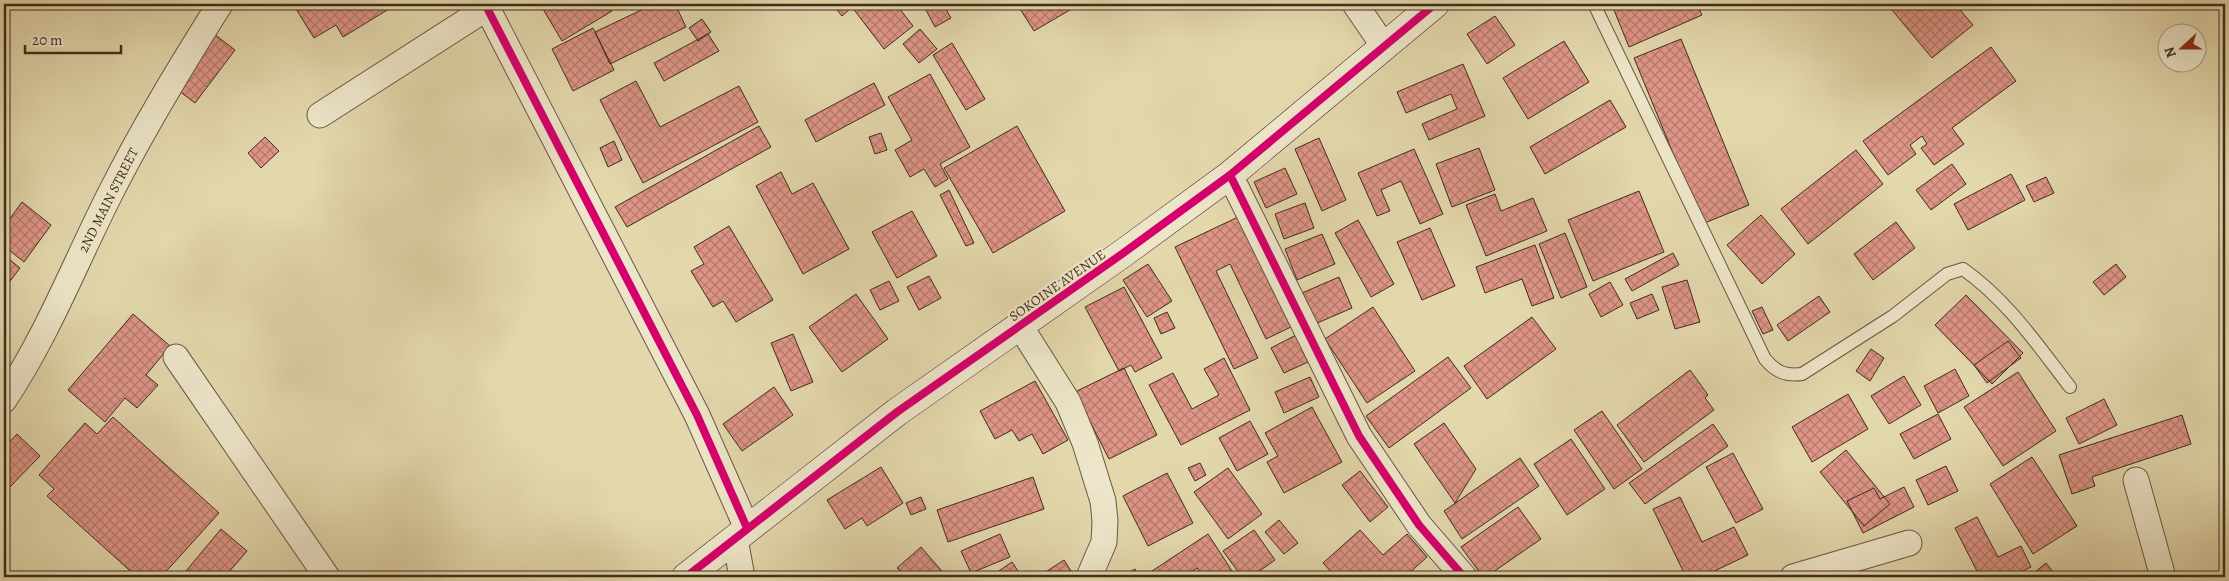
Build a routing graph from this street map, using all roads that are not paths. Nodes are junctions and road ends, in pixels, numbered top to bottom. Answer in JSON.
{"nodes":[{"id":1,"x":220,"y":4,"type":"edge"},
{"id":2,"x":1355,"y":4,"type":"edge"},
{"id":3,"x":1435,"y":4,"type":"edge"},
{"id":4,"x":1594,"y":4,"type":"edge"},
{"id":5,"x":486,"y":6,"type":"edge"},
{"id":6,"x":1383,"y":46,"type":"junction"},
{"id":7,"x":320,"y":115,"type":"dead end"},
{"id":8,"x":1230,"y":175,"type":"junction"},
{"id":9,"x":1020,"y":326,"type":"junction"},
{"id":10,"x":176,"y":357,"type":"dead end"},
{"id":11,"x":2070,"y":387,"type":"dead end"},
{"id":12,"x":4,"y":400,"type":"edge"},
{"id":13,"x":2136,"y":480,"type":"dead end"},
{"id":14,"x":741,"y":533,"type":"junction"},
{"id":15,"x":1909,"y":543,"type":"dead end"},
{"id":16,"x":327,"y":577,"type":"edge"},
{"id":17,"x":686,"y":577,"type":"edge"},
{"id":18,"x":742,"y":577,"type":"edge"},
{"id":19,"x":1089,"y":577,"type":"edge"},
{"id":20,"x":1464,"y":577,"type":"edge"},
{"id":21,"x":1793,"y":577,"type":"edge"},
{"id":22,"x":2162,"y":577,"type":"edge"}],
"edges":[{"from":1,"to":12,"type":"street","name":"2ND MAIN STREET"},
{"from":2,"to":6,"type":"street"},
{"from":3,"to":6,"type":"street","name":"SOKOINE AVENUE"},
{"from":4,"to":11,"type":"lane"},
{"from":5,"to":7,"type":"street"},
{"from":5,"to":14,"type":"street"},
{"from":6,"to":8,"type":"street","name":"SOKOINE AVENUE"},
{"from":8,"to":9,"type":"street","name":"SOKOINE AVENUE"},
{"from":8,"to":20,"type":"street"},
{"from":9,"to":14,"type":"street","name":"SOKOINE AVENUE"},
{"from":9,"to":19,"type":"street"},
{"from":10,"to":16,"type":"street"},
{"from":13,"to":22,"type":"street"},
{"from":14,"to":17,"type":"street","name":"SOKOINE AVENUE"},
{"from":14,"to":18,"type":"street"},
{"from":15,"to":21,"type":"street"}]}
